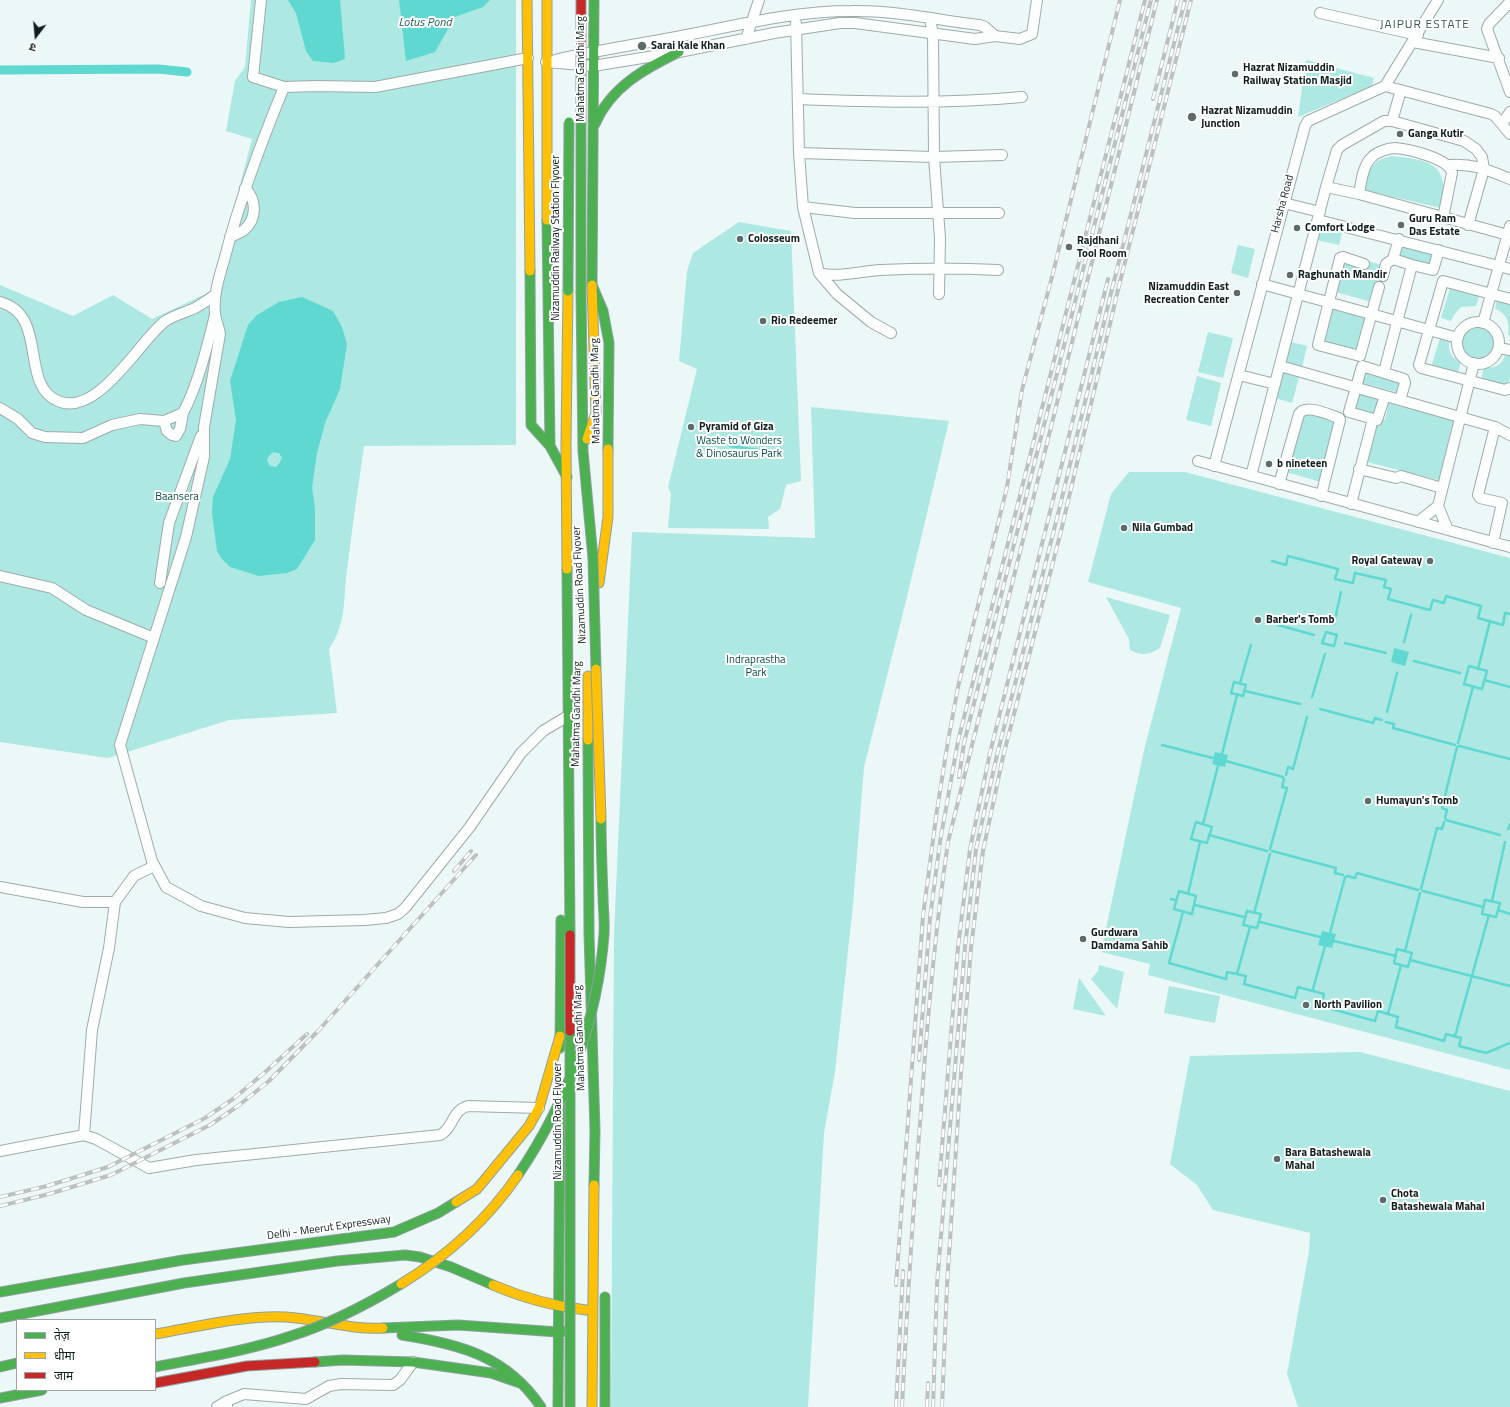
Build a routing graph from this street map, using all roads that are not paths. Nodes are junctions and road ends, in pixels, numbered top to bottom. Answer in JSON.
{"nodes":[{"id":1,"x":261,"y":0,"type":"edge"},
{"id":2,"x":527,"y":0,"type":"edge"},
{"id":3,"x":547,"y":0,"type":"edge"},
{"id":4,"x":581,"y":0,"type":"edge"},
{"id":5,"x":594,"y":0,"type":"edge"},
{"id":6,"x":759,"y":0,"type":"edge"},
{"id":7,"x":1038,"y":0,"type":"edge"},
{"id":8,"x":1438,"y":0,"type":"edge"},
{"id":9,"x":1509,"y":2,"type":"edge"},
{"id":10,"x":1320,"y":13,"type":"dead end"},
{"id":11,"x":796,"y":15,"type":"junction"},
{"id":12,"x":930,"y":19,"type":"junction"},
{"id":13,"x":753,"y":21,"type":"junction"},
{"id":14,"x":796,"y":30,"type":"junction"},
{"id":15,"x":933,"y":34,"type":"junction"},
{"id":16,"x":995,"y":36,"type":"junction"},
{"id":17,"x":746,"y":39,"type":"junction"},
{"id":18,"x":1416,"y":39,"type":"junction"},
{"id":19,"x":569,"y":47,"type":"dead end"},
{"id":20,"x":593,"y":51,"type":"junction"},
{"id":21,"x":679,"y":52,"type":"junction"},
{"id":22,"x":528,"y":58,"type":"junction"},
{"id":23,"x":1499,"y":58,"type":"junction"},
{"id":24,"x":546,"y":62,"type":"junction"},
{"id":25,"x":593,"y":66,"type":"junction"},
{"id":26,"x":569,"y":70,"type":"dead end"},
{"id":27,"x":1385,"y":86,"type":"junction"},
{"id":28,"x":284,"y":88,"type":"junction"},
{"id":29,"x":1401,"y":90,"type":"junction"},
{"id":30,"x":1510,"y":92,"type":"edge"},
{"id":31,"x":1022,"y":97,"type":"dead end"},
{"id":32,"x":799,"y":99,"type":"junction"},
{"id":33,"x":933,"y":102,"type":"junction"},
{"id":34,"x":569,"y":110,"type":"dead end"},
{"id":35,"x":1510,"y":112,"type":"edge"},
{"id":36,"x":1392,"y":121,"type":"junction"},
{"id":37,"x":1502,"y":124,"type":"junction"},
{"id":38,"x":593,"y":132,"type":"junction"},
{"id":39,"x":1510,"y":134,"type":"edge"},
{"id":40,"x":799,"y":153,"type":"junction"},
{"id":41,"x":1002,"y":155,"type":"dead end"},
{"id":42,"x":934,"y":157,"type":"junction"},
{"id":43,"x":1449,"y":165,"type":"junction"},
{"id":44,"x":1484,"y":168,"type":"junction"},
{"id":45,"x":554,"y":175,"type":"junction"},
{"id":46,"x":593,"y":176,"type":"junction"},
{"id":47,"x":1510,"y":179,"type":"edge"},
{"id":48,"x":1326,"y":187,"type":"junction"},
{"id":49,"x":245,"y":188,"type":"junction"},
{"id":50,"x":1359,"y":194,"type":"junction"},
{"id":51,"x":1284,"y":203,"type":"junction"},
{"id":52,"x":803,"y":207,"type":"junction"},
{"id":53,"x":938,"y":213,"type":"junction"},
{"id":54,"x":999,"y":214,"type":"dead end"},
{"id":55,"x":1319,"y":216,"type":"junction"},
{"id":56,"x":1443,"y":218,"type":"junction"},
{"id":57,"x":1468,"y":225,"type":"junction"},
{"id":58,"x":1509,"y":230,"type":"edge"},
{"id":59,"x":230,"y":237,"type":"junction"},
{"id":60,"x":1399,"y":240,"type":"junction"},
{"id":61,"x":1439,"y":250,"type":"junction"},
{"id":62,"x":1393,"y":259,"type":"junction"},
{"id":63,"x":1364,"y":264,"type":"dead end"},
{"id":64,"x":1410,"y":265,"type":"junction"},
{"id":65,"x":1499,"y":266,"type":"junction"},
{"id":66,"x":939,"y":267,"type":"junction"},
{"id":67,"x":1510,"y":269,"type":"edge"},
{"id":68,"x":998,"y":270,"type":"dead end"},
{"id":69,"x":819,"y":273,"type":"junction"},
{"id":70,"x":1383,"y":276,"type":"dead end"},
{"id":71,"x":1404,"y":282,"type":"dead end"},
{"id":72,"x":1262,"y":284,"type":"junction"},
{"id":73,"x":592,"y":285,"type":"junction"},
{"id":74,"x":1380,"y":287,"type":"dead end"},
{"id":75,"x":1491,"y":293,"type":"junction"},
{"id":76,"x":939,"y":294,"type":"dead end"},
{"id":77,"x":1298,"y":294,"type":"junction"},
{"id":78,"x":215,"y":295,"type":"junction"},
{"id":79,"x":1510,"y":299,"type":"edge"},
{"id":80,"x":0,"y":302,"type":"edge"},
{"id":81,"x":1329,"y":302,"type":"junction"},
{"id":82,"x":1373,"y":314,"type":"junction"},
{"id":83,"x":215,"y":315,"type":"junction"},
{"id":84,"x":1396,"y":321,"type":"junction"},
{"id":85,"x":1483,"y":323,"type":"junction"},
{"id":86,"x":1428,"y":330,"type":"junction"},
{"id":87,"x":891,"y":333,"type":"dead end"},
{"id":88,"x":1458,"y":338,"type":"junction"},
{"id":89,"x":1499,"y":348,"type":"junction"},
{"id":90,"x":1510,"y":350,"type":"edge"},
{"id":91,"x":1474,"y":363,"type":"junction"},
{"id":92,"x":1280,"y":366,"type":"junction"},
{"id":93,"x":1384,"y":372,"type":"junction"},
{"id":94,"x":1238,"y":375,"type":"junction"},
{"id":95,"x":1470,"y":381,"type":"junction"},
{"id":96,"x":1275,"y":384,"type":"junction"},
{"id":97,"x":1356,"y":388,"type":"junction"},
{"id":98,"x":1510,"y":388,"type":"edge"},
{"id":99,"x":1385,"y":396,"type":"junction"},
{"id":100,"x":1400,"y":400,"type":"junction"},
{"id":101,"x":0,"y":408,"type":"edge"},
{"id":102,"x":1349,"y":412,"type":"junction"},
{"id":103,"x":183,"y":413,"type":"junction"},
{"id":104,"x":1461,"y":417,"type":"junction"},
{"id":105,"x":1339,"y":418,"type":"junction"},
{"id":106,"x":1373,"y":419,"type":"junction"},
{"id":107,"x":164,"y":421,"type":"junction"},
{"id":108,"x":204,"y":427,"type":"junction"},
{"id":109,"x":1495,"y":427,"type":"junction"},
{"id":110,"x":1510,"y":435,"type":"edge"},
{"id":111,"x":550,"y":446,"type":"junction"},
{"id":112,"x":583,"y":451,"type":"junction"},
{"id":113,"x":1198,"y":461,"type":"dead end"},
{"id":114,"x":1214,"y":466,"type":"junction"},
{"id":115,"x":1359,"y":469,"type":"junction"},
{"id":116,"x":567,"y":476,"type":"junction"},
{"id":117,"x":1251,"y":476,"type":"junction"},
{"id":118,"x":1279,"y":484,"type":"junction"},
{"id":119,"x":1442,"y":488,"type":"junction"},
{"id":120,"x":1321,"y":496,"type":"junction"},
{"id":121,"x":1351,"y":504,"type":"junction"},
{"id":122,"x":1438,"y":506,"type":"junction"},
{"id":123,"x":1500,"y":512,"type":"junction"},
{"id":124,"x":1510,"y":515,"type":"edge"},
{"id":125,"x":1418,"y":522,"type":"junction"},
{"id":126,"x":1448,"y":530,"type":"junction"},
{"id":127,"x":1492,"y":542,"type":"junction"},
{"id":128,"x":1510,"y":547,"type":"edge"},
{"id":129,"x":0,"y":576,"type":"edge"},
{"id":130,"x":160,"y":583,"type":"dead end"},
{"id":131,"x":154,"y":638,"type":"junction"},
{"id":132,"x":568,"y":716,"type":"junction"},
{"id":133,"x":570,"y":836,"type":"junction"},
{"id":134,"x":154,"y":866,"type":"junction"},
{"id":135,"x":0,"y":887,"type":"edge"},
{"id":136,"x":115,"y":902,"type":"junction"},
{"id":137,"x":604,"y":934,"type":"junction"},
{"id":138,"x":604,"y":998,"type":"dead end"},
{"id":139,"x":560,"y":1036,"type":"junction"},
{"id":140,"x":539,"y":1108,"type":"junction"},
{"id":141,"x":604,"y":1124,"type":"dead end"},
{"id":142,"x":84,"y":1135,"type":"junction"},
{"id":143,"x":604,"y":1139,"type":"dead end"},
{"id":144,"x":0,"y":1151,"type":"edge"},
{"id":145,"x":605,"y":1289,"type":"dead end"},
{"id":146,"x":0,"y":1292,"type":"edge"},
{"id":147,"x":560,"y":1307,"type":"junction"},
{"id":148,"x":593,"y":1311,"type":"junction"},
{"id":149,"x":0,"y":1318,"type":"edge"},
{"id":150,"x":366,"y":1329,"type":"junction"},
{"id":151,"x":586,"y":1329,"type":"junction"},
{"id":152,"x":558,"y":1332,"type":"junction"},
{"id":153,"x":156,"y":1334,"type":"edge"},
{"id":154,"x":414,"y":1362,"type":"junction"},
{"id":155,"x":16,"y":1363,"type":"edge"},
{"id":156,"x":0,"y":1366,"type":"edge"},
{"id":157,"x":156,"y":1368,"type":"edge"},
{"id":158,"x":156,"y":1383,"type":"edge"},
{"id":159,"x":520,"y":1383,"type":"junction"},
{"id":160,"x":37,"y":1391,"type":"edge"},
{"id":161,"x":0,"y":1398,"type":"edge"},
{"id":162,"x":227,"y":1404,"type":"edge"},
{"id":163,"x":217,"y":1407,"type":"edge"},
{"id":164,"x":541,"y":1407,"type":"edge"},
{"id":165,"x":558,"y":1407,"type":"edge"},
{"id":166,"x":570,"y":1407,"type":"edge"},
{"id":167,"x":592,"y":1407,"type":"edge"},
{"id":168,"x":605,"y":1407,"type":"edge"}],
"edges":[{"from":1,"to":28,"type":"street"},
{"from":2,"to":22,"type":"main road"},
{"from":3,"to":24,"type":"main road","name":"Mahatma Gandhi Marg"},
{"from":4,"to":112,"type":"main road","bridge":true},
{"from":5,"to":20,"type":"main road","name":"Mahatma Gandhi Marg"},
{"from":6,"to":13,"type":"street"},
{"from":7,"to":16,"type":"street"},
{"from":8,"to":18,"type":"street"},
{"from":9,"to":23,"type":"street"},
{"from":10,"to":18,"type":"street"},
{"from":11,"to":12,"type":"street"},
{"from":11,"to":13,"type":"street"},
{"from":11,"to":14,"type":"street"},
{"from":12,"to":15,"type":"street"},
{"from":12,"to":16,"type":"street"},
{"from":13,"to":17,"type":"street"},
{"from":13,"to":20,"type":"street"},
{"from":14,"to":15,"type":"street"},
{"from":14,"to":17,"type":"street"},
{"from":14,"to":32,"type":"street"},
{"from":15,"to":16,"type":"street"},
{"from":15,"to":33,"type":"street"},
{"from":17,"to":21,"type":"street"},
{"from":18,"to":23,"type":"street"},
{"from":18,"to":27,"type":"street"},
{"from":19,"to":26,"type":"main road"},
{"from":20,"to":24,"type":"street"},
{"from":20,"to":25,"type":"main road","name":"Mahatma Gandhi Marg"},
{"from":21,"to":25,"type":"street"},
{"from":21,"to":38,"type":"main road"},
{"from":22,"to":28,"type":"street"},
{"from":22,"to":111,"type":"main road"},
{"from":23,"to":30,"type":"street"},
{"from":24,"to":25,"type":"street"},
{"from":24,"to":45,"type":"main road","name":"Mahatma Gandhi Marg"},
{"from":25,"to":38,"type":"main road","name":"Mahatma Gandhi Marg"},
{"from":27,"to":29,"type":"street"},
{"from":27,"to":51,"type":"street","name":"Harsha Road"},
{"from":28,"to":49,"type":"street"},
{"from":29,"to":36,"type":"street"},
{"from":29,"to":37,"type":"street"},
{"from":31,"to":33,"type":"street"},
{"from":32,"to":33,"type":"street"},
{"from":32,"to":40,"type":"street"},
{"from":33,"to":42,"type":"street"},
{"from":34,"to":116,"type":"main road","name":"Nizamuddin Railway Station Flyover","bridge":true},
{"from":35,"to":37,"type":"street"},
{"from":36,"to":44,"type":"street"},
{"from":36,"to":48,"type":"street"},
{"from":37,"to":39,"type":"street"},
{"from":38,"to":46,"type":"main road","name":"Mahatma Gandhi Marg"},
{"from":40,"to":42,"type":"street"},
{"from":40,"to":52,"type":"street"},
{"from":41,"to":42,"type":"street"},
{"from":42,"to":53,"type":"street"},
{"from":43,"to":44,"type":"street"},
{"from":43,"to":50,"type":"street"},
{"from":43,"to":56,"type":"street"},
{"from":44,"to":47,"type":"street"},
{"from":44,"to":57,"type":"street"},
{"from":45,"to":46,"type":"main road"},
{"from":45,"to":111,"type":"main road","name":"Mahatma Gandhi Marg"},
{"from":46,"to":73,"type":"main road","name":"Mahatma Gandhi Marg"},
{"from":48,"to":50,"type":"street"},
{"from":48,"to":55,"type":"street"},
{"from":49,"to":59,"type":"street"},
{"from":49,"to":59,"type":"street"},
{"from":50,"to":56,"type":"street"},
{"from":51,"to":55,"type":"street"},
{"from":51,"to":72,"type":"street","name":"Harsha Road"},
{"from":52,"to":53,"type":"street"},
{"from":52,"to":69,"type":"street"},
{"from":53,"to":54,"type":"street"},
{"from":53,"to":66,"type":"street"},
{"from":55,"to":60,"type":"street"},
{"from":55,"to":77,"type":"street"},
{"from":56,"to":57,"type":"street"},
{"from":57,"to":58,"type":"street"},
{"from":58,"to":65,"type":"street"},
{"from":59,"to":78,"type":"street"},
{"from":60,"to":61,"type":"street"},
{"from":60,"to":62,"type":"street"},
{"from":61,"to":64,"type":"street"},
{"from":61,"to":65,"type":"street"},
{"from":62,"to":64,"type":"street"},
{"from":62,"to":70,"type":"street"},
{"from":63,"to":81,"type":"street"},
{"from":64,"to":71,"type":"street"},
{"from":64,"to":84,"type":"street"},
{"from":65,"to":67,"type":"street"},
{"from":65,"to":75,"type":"street"},
{"from":66,"to":68,"type":"street"},
{"from":66,"to":69,"type":"street"},
{"from":66,"to":76,"type":"street"},
{"from":69,"to":87,"type":"street"},
{"from":72,"to":77,"type":"street"},
{"from":72,"to":94,"type":"street","name":"Harsha Road"},
{"from":73,"to":112,"type":"main road"},
{"from":73,"to":148,"type":"main road","name":"Mahatma Gandhi Marg"},
{"from":74,"to":82,"type":"street"},
{"from":75,"to":79,"type":"street"},
{"from":75,"to":85,"type":"street"},
{"from":75,"to":86,"type":"street"},
{"from":77,"to":81,"type":"street"},
{"from":77,"to":92,"type":"street"},
{"from":78,"to":80,"type":"street"},
{"from":78,"to":83,"type":"street"},
{"from":81,"to":82,"type":"street"},
{"from":81,"to":82,"type":"street"},
{"from":82,"to":84,"type":"street"},
{"from":83,"to":103,"type":"street"},
{"from":83,"to":108,"type":"street"},
{"from":84,"to":86,"type":"street"},
{"from":84,"to":93,"type":"street"},
{"from":85,"to":88,"type":"street"},
{"from":85,"to":89,"type":"street"},
{"from":86,"to":88,"type":"street"},
{"from":86,"to":95,"type":"street"},
{"from":88,"to":91,"type":"street"},
{"from":89,"to":90,"type":"street"},
{"from":89,"to":91,"type":"street"},
{"from":91,"to":95,"type":"street"},
{"from":92,"to":96,"type":"street"},
{"from":92,"to":97,"type":"street"},
{"from":93,"to":97,"type":"street"},
{"from":93,"to":100,"type":"street"},
{"from":94,"to":96,"type":"street"},
{"from":94,"to":114,"type":"street","name":"Harsha Road"},
{"from":95,"to":98,"type":"street"},
{"from":95,"to":104,"type":"street"},
{"from":96,"to":117,"type":"street"},
{"from":97,"to":99,"type":"street"},
{"from":97,"to":102,"type":"street"},
{"from":99,"to":100,"type":"street"},
{"from":99,"to":106,"type":"street"},
{"from":100,"to":104,"type":"street"},
{"from":101,"to":107,"type":"street"},
{"from":102,"to":105,"type":"street"},
{"from":102,"to":106,"type":"street"},
{"from":103,"to":107,"type":"street"},
{"from":103,"to":107,"type":"street"},
{"from":104,"to":109,"type":"street"},
{"from":104,"to":119,"type":"street"},
{"from":105,"to":118,"type":"street"},
{"from":105,"to":120,"type":"street"},
{"from":106,"to":115,"type":"street"},
{"from":108,"to":130,"type":"street"},
{"from":108,"to":131,"type":"street"},
{"from":109,"to":110,"type":"street"},
{"from":109,"to":123,"type":"street"},
{"from":111,"to":116,"type":"main road","name":"Mahatma Gandhi Marg"},
{"from":112,"to":137,"type":"main road","name":"Nizamuddin Road Flyover","bridge":true},
{"from":113,"to":114,"type":"street"},
{"from":114,"to":117,"type":"street"},
{"from":115,"to":119,"type":"street"},
{"from":115,"to":121,"type":"street"},
{"from":116,"to":132,"type":"main road","name":"Mahatma Gandhi Marg"},
{"from":117,"to":118,"type":"street"},
{"from":118,"to":120,"type":"street"},
{"from":119,"to":122,"type":"street"},
{"from":120,"to":121,"type":"street"},
{"from":121,"to":125,"type":"street"},
{"from":122,"to":125,"type":"street"},
{"from":122,"to":126,"type":"street"},
{"from":123,"to":124,"type":"street"},
{"from":123,"to":127,"type":"street"},
{"from":125,"to":126,"type":"street"},
{"from":126,"to":127,"type":"street"},
{"from":127,"to":128,"type":"street"},
{"from":129,"to":131,"type":"street"},
{"from":131,"to":134,"type":"street"},
{"from":132,"to":133,"type":"main road","name":"Mahatma Gandhi Marg"},
{"from":132,"to":134,"type":"street"},
{"from":133,"to":139,"type":"main road"},
{"from":133,"to":166,"type":"main road","name":"Nizamuddin Road Flyover","bridge":true},
{"from":134,"to":136,"type":"street"},
{"from":135,"to":136,"type":"street"},
{"from":136,"to":142,"type":"street"},
{"from":137,"to":138,"type":"main road","bridge":true},
{"from":137,"to":157,"type":"main road","bridge":true},
{"from":139,"to":140,"type":"main road","name":"Delhi - Meerut Expressway"},
{"from":139,"to":147,"type":"main road"},
{"from":140,"to":142,"type":"street"},
{"from":140,"to":146,"type":"main road","name":"Delhi - Meerut Expressway"},
{"from":141,"to":143,"type":"main road"},
{"from":142,"to":144,"type":"street"},
{"from":145,"to":168,"type":"main road"},
{"from":147,"to":148,"type":"main road"},
{"from":147,"to":149,"type":"main road"},
{"from":147,"to":152,"type":"main road"},
{"from":148,"to":151,"type":"main road","name":"Mahatma Gandhi Marg"},
{"from":150,"to":152,"type":"main road"},
{"from":150,"to":153,"type":"main road"},
{"from":150,"to":159,"type":"main road"},
{"from":151,"to":152,"type":"main road"},
{"from":151,"to":167,"type":"main road","name":"Mahatma Gandhi Marg"},
{"from":152,"to":165,"type":"main road"},
{"from":154,"to":158,"type":"main road"},
{"from":154,"to":159,"type":"main road"},
{"from":154,"to":162,"type":"street"},
{"from":155,"to":156,"type":"main road"},
{"from":159,"to":164,"type":"main road"},
{"from":160,"to":161,"type":"main road"},
{"from":162,"to":163,"type":"street"}]}
